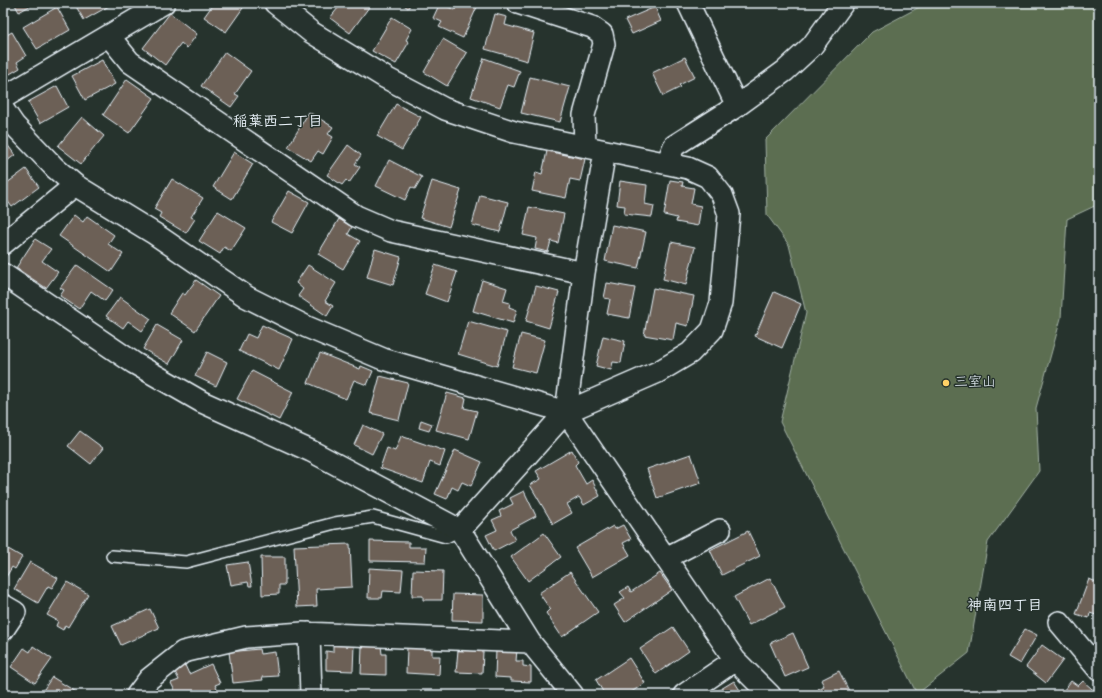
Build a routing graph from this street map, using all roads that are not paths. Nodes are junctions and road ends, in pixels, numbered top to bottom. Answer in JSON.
{"nodes":[{"id":1,"x":164,"y":3,"type":"edge"},
{"id":2,"x":275,"y":3,"type":"edge"},
{"id":3,"x":518,"y":3,"type":"edge"},
{"id":4,"x":688,"y":3,"type":"edge"},
{"id":5,"x":843,"y":3,"type":"edge"},
{"id":6,"x":109,"y":36,"type":"junction"},
{"id":7,"x":3,"y":98,"type":"edge"},
{"id":8,"x":737,"y":106,"type":"junction"},
{"id":9,"x":3,"y":109,"type":"edge"},
{"id":10,"x":595,"y":149,"type":"junction"},
{"id":11,"x":667,"y":163,"type":"junction"},
{"id":12,"x":75,"y":185,"type":"junction"},
{"id":13,"x":3,"y":244,"type":"edge"},
{"id":14,"x":584,"y":273,"type":"junction"},
{"id":15,"x":3,"y":274,"type":"edge"},
{"id":16,"x":566,"y":412,"type":"junction"},
{"id":17,"x":460,"y":530,"type":"junction"},
{"id":18,"x":720,"y":530,"type":"dead end"},
{"id":19,"x":112,"y":556,"type":"dead end"},
{"id":20,"x":666,"y":558,"type":"junction"},
{"id":21,"x":3,"y":604,"type":"edge"},
{"id":22,"x":1059,"y":622,"type":"dead end"},
{"id":23,"x":3,"y":630,"type":"edge"},
{"id":24,"x":309,"y":633,"type":"junction"},
{"id":25,"x":530,"y":642,"type":"junction"},
{"id":26,"x":735,"y":660,"type":"junction"},
{"id":27,"x":1099,"y":670,"type":"edge"},
{"id":28,"x":137,"y":695,"type":"edge"},
{"id":29,"x":311,"y":695,"type":"edge"},
{"id":30,"x":573,"y":695,"type":"edge"},
{"id":31,"x":684,"y":695,"type":"edge"},
{"id":32,"x":770,"y":695,"type":"edge"}],
"edges":[{"from":1,"to":6,"type":"street"},
{"from":2,"to":10,"type":"street"},
{"from":3,"to":10,"type":"street"},
{"from":4,"to":8,"type":"street"},
{"from":5,"to":8,"type":"street"},
{"from":6,"to":7,"type":"street"},
{"from":6,"to":14,"type":"street"},
{"from":8,"to":11,"type":"street"},
{"from":9,"to":12,"type":"street"},
{"from":10,"to":11,"type":"street"},
{"from":10,"to":14,"type":"street"},
{"from":11,"to":16,"type":"street"},
{"from":12,"to":13,"type":"street"},
{"from":12,"to":16,"type":"street"},
{"from":14,"to":16,"type":"street"},
{"from":15,"to":17,"type":"street"},
{"from":16,"to":17,"type":"street"},
{"from":16,"to":20,"type":"street"},
{"from":17,"to":19,"type":"lane"},
{"from":17,"to":25,"type":"street"},
{"from":18,"to":20,"type":"street"},
{"from":20,"to":26,"type":"street"},
{"from":21,"to":23,"type":"street"},
{"from":22,"to":27,"type":"street"},
{"from":24,"to":25,"type":"street"},
{"from":24,"to":28,"type":"street"},
{"from":24,"to":29,"type":"street"},
{"from":25,"to":30,"type":"street"},
{"from":26,"to":31,"type":"street"},
{"from":26,"to":32,"type":"street"}]}
